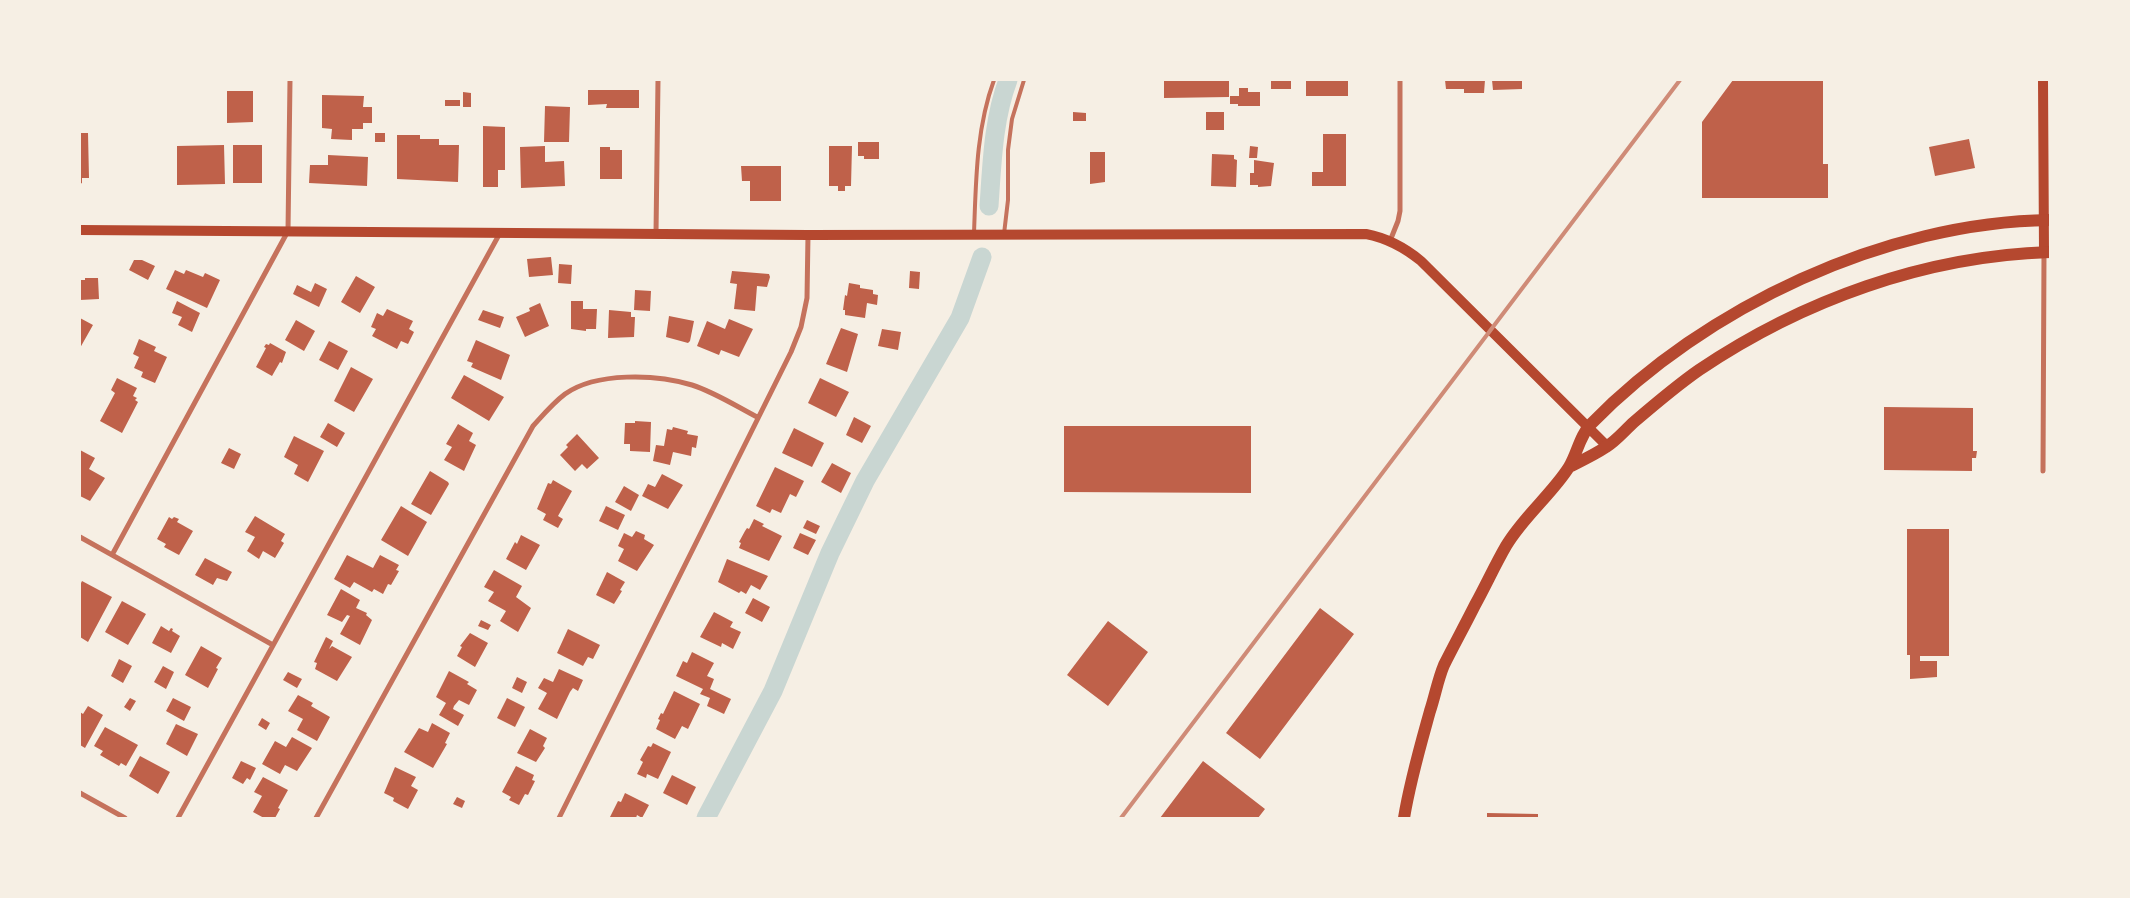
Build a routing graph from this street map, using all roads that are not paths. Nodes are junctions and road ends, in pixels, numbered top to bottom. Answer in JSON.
{"nodes":[{"id":1,"x":290,"y":80,"type":"edge"},
{"id":2,"x":658,"y":80,"type":"edge"},
{"id":3,"x":994,"y":80,"type":"edge"},
{"id":4,"x":1024,"y":80,"type":"edge"},
{"id":5,"x":1400,"y":80,"type":"edge"},
{"id":6,"x":2043,"y":80,"type":"edge"},
{"id":7,"x":2047,"y":220,"type":"edge"},
{"id":8,"x":80,"y":230,"type":"edge"},
{"id":9,"x":288,"y":231,"type":"junction"},
{"id":10,"x":500,"y":233,"type":"junction"},
{"id":11,"x":656,"y":233,"type":"junction"},
{"id":12,"x":974,"y":234,"type":"junction"},
{"id":13,"x":1004,"y":234,"type":"junction"},
{"id":14,"x":808,"y":235,"type":"junction"},
{"id":15,"x":1390,"y":241,"type":"junction"},
{"id":16,"x":2047,"y":252,"type":"edge"},
{"id":17,"x":757,"y":417,"type":"junction"},
{"id":18,"x":1588,"y":427,"type":"junction"},
{"id":19,"x":1607,"y":446,"type":"junction"},
{"id":20,"x":1569,"y":467,"type":"junction"},
{"id":21,"x":2043,"y":471,"type":"dead end"},
{"id":22,"x":80,"y":537,"type":"edge"},
{"id":23,"x":112,"y":555,"type":"junction"},
{"id":24,"x":274,"y":644,"type":"junction"},
{"id":25,"x":80,"y":793,"type":"edge"},
{"id":26,"x":125,"y":818,"type":"edge"},
{"id":27,"x":178,"y":818,"type":"edge"},
{"id":28,"x":316,"y":818,"type":"edge"},
{"id":29,"x":558,"y":818,"type":"edge"},
{"id":30,"x":1404,"y":818,"type":"edge"}],
"edges":[{"from":1,"to":9,"type":"street"},
{"from":2,"to":11,"type":"street"},
{"from":3,"to":12,"type":"lane"},
{"from":4,"to":13,"type":"lane"},
{"from":5,"to":15,"type":"street"},
{"from":6,"to":7,"type":"main road"},
{"from":7,"to":16,"type":"main road"},
{"from":7,"to":18,"type":"main road"},
{"from":8,"to":9,"type":"main road"},
{"from":9,"to":10,"type":"main road"},
{"from":9,"to":23,"type":"street"},
{"from":10,"to":11,"type":"main road"},
{"from":10,"to":24,"type":"street"},
{"from":11,"to":14,"type":"main road"},
{"from":12,"to":13,"type":"main road"},
{"from":12,"to":14,"type":"main road"},
{"from":13,"to":15,"type":"main road"},
{"from":14,"to":17,"type":"street"},
{"from":15,"to":18,"type":"main road"},
{"from":16,"to":19,"type":"main road"},
{"from":16,"to":21,"type":"street"},
{"from":17,"to":28,"type":"street"},
{"from":17,"to":29,"type":"street"},
{"from":18,"to":19,"type":"main road"},
{"from":18,"to":20,"type":"main road"},
{"from":19,"to":20,"type":"main road"},
{"from":20,"to":30,"type":"main road"},
{"from":22,"to":23,"type":"street"},
{"from":23,"to":24,"type":"street"},
{"from":24,"to":27,"type":"street"},
{"from":25,"to":26,"type":"street"}]}
